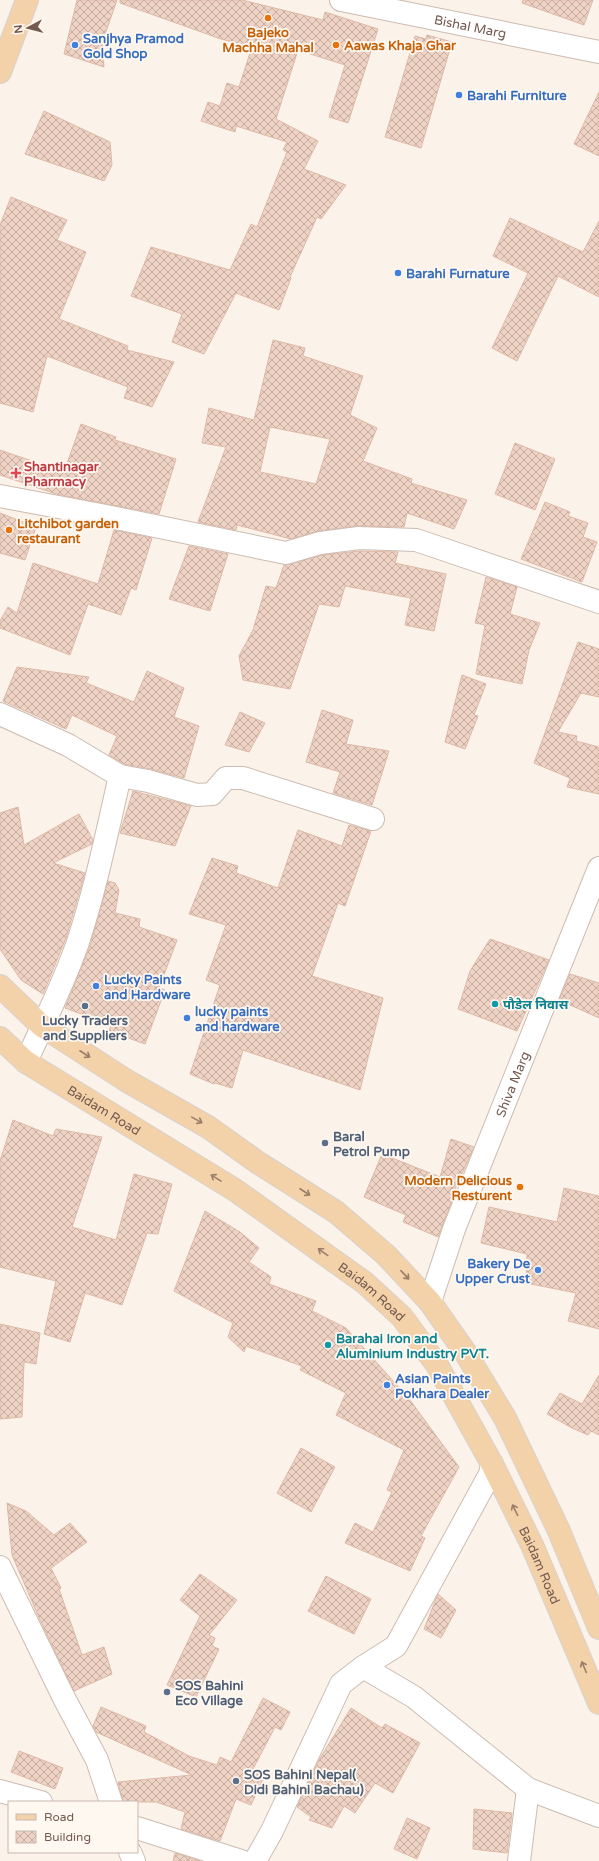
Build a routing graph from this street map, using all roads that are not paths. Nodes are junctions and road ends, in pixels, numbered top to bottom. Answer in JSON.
{"nodes":[{"id":1,"x":27,"y":0,"type":"edge"},
{"id":2,"x":341,"y":0,"type":"edge"},
{"id":3,"x":599,"y":52,"type":"edge"},
{"id":4,"x":0,"y":72,"type":"edge"},
{"id":5,"x":0,"y":496,"type":"edge"},
{"id":6,"x":599,"y":602,"type":"edge"},
{"id":7,"x":0,"y":714,"type":"edge"},
{"id":8,"x":120,"y":776,"type":"junction"},
{"id":9,"x":373,"y":819,"type":"dead end"},
{"id":10,"x":599,"y":868,"type":"edge"},
{"id":11,"x":0,"y":986,"type":"edge"},
{"id":12,"x":42,"y":1026,"type":"junction"},
{"id":13,"x":0,"y":1038,"type":"edge"},
{"id":14,"x":26,"y":1062,"type":"junction"},
{"id":15,"x":430,"y":1302,"type":"junction"},
{"id":16,"x":492,"y":1464,"type":"junction"},
{"id":17,"x":0,"y":1567,"type":"edge"},
{"id":18,"x":599,"y":1628,"type":"edge"},
{"id":19,"x":363,"y":1667,"type":"junction"},
{"id":20,"x":599,"y":1703,"type":"edge"},
{"id":21,"x":528,"y":1789,"type":"junction"},
{"id":22,"x":0,"y":1791,"type":"edge"},
{"id":23,"x":37,"y":1801,"type":"edge"},
{"id":24,"x":112,"y":1801,"type":"edge"},
{"id":25,"x":599,"y":1816,"type":"edge"},
{"id":26,"x":138,"y":1828,"type":"edge"},
{"id":27,"x":241,"y":1861,"type":"edge"},
{"id":28,"x":255,"y":1861,"type":"edge"},
{"id":29,"x":519,"y":1861,"type":"edge"}],
"edges":[{"from":1,"to":4,"type":"main road"},
{"from":2,"to":3,"type":"street","name":"Bishal Marg"},
{"from":5,"to":6,"type":"street"},
{"from":7,"to":8,"type":"street"},
{"from":8,"to":9,"type":"street"},
{"from":8,"to":12,"type":"street"},
{"from":10,"to":15,"type":"street","name":"Shiva Marg"},
{"from":11,"to":12,"type":"main road"},
{"from":12,"to":14,"type":"street"},
{"from":12,"to":15,"type":"main road","one_way":true},
{"from":13,"to":14,"type":"main road","name":"Baidam Road"},
{"from":16,"to":14,"type":"main road","name":"Baidam Road","one_way":true},
{"from":15,"to":18,"type":"main road"},
{"from":16,"to":19,"type":"street"},
{"from":20,"to":16,"type":"main road","name":"Baidam Road","one_way":true},
{"from":17,"to":24,"type":"street"},
{"from":19,"to":21,"type":"street"},
{"from":19,"to":28,"type":"street"},
{"from":21,"to":25,"type":"street"},
{"from":21,"to":29,"type":"street"},
{"from":22,"to":23,"type":"street"},
{"from":26,"to":27,"type":"street"}]}
